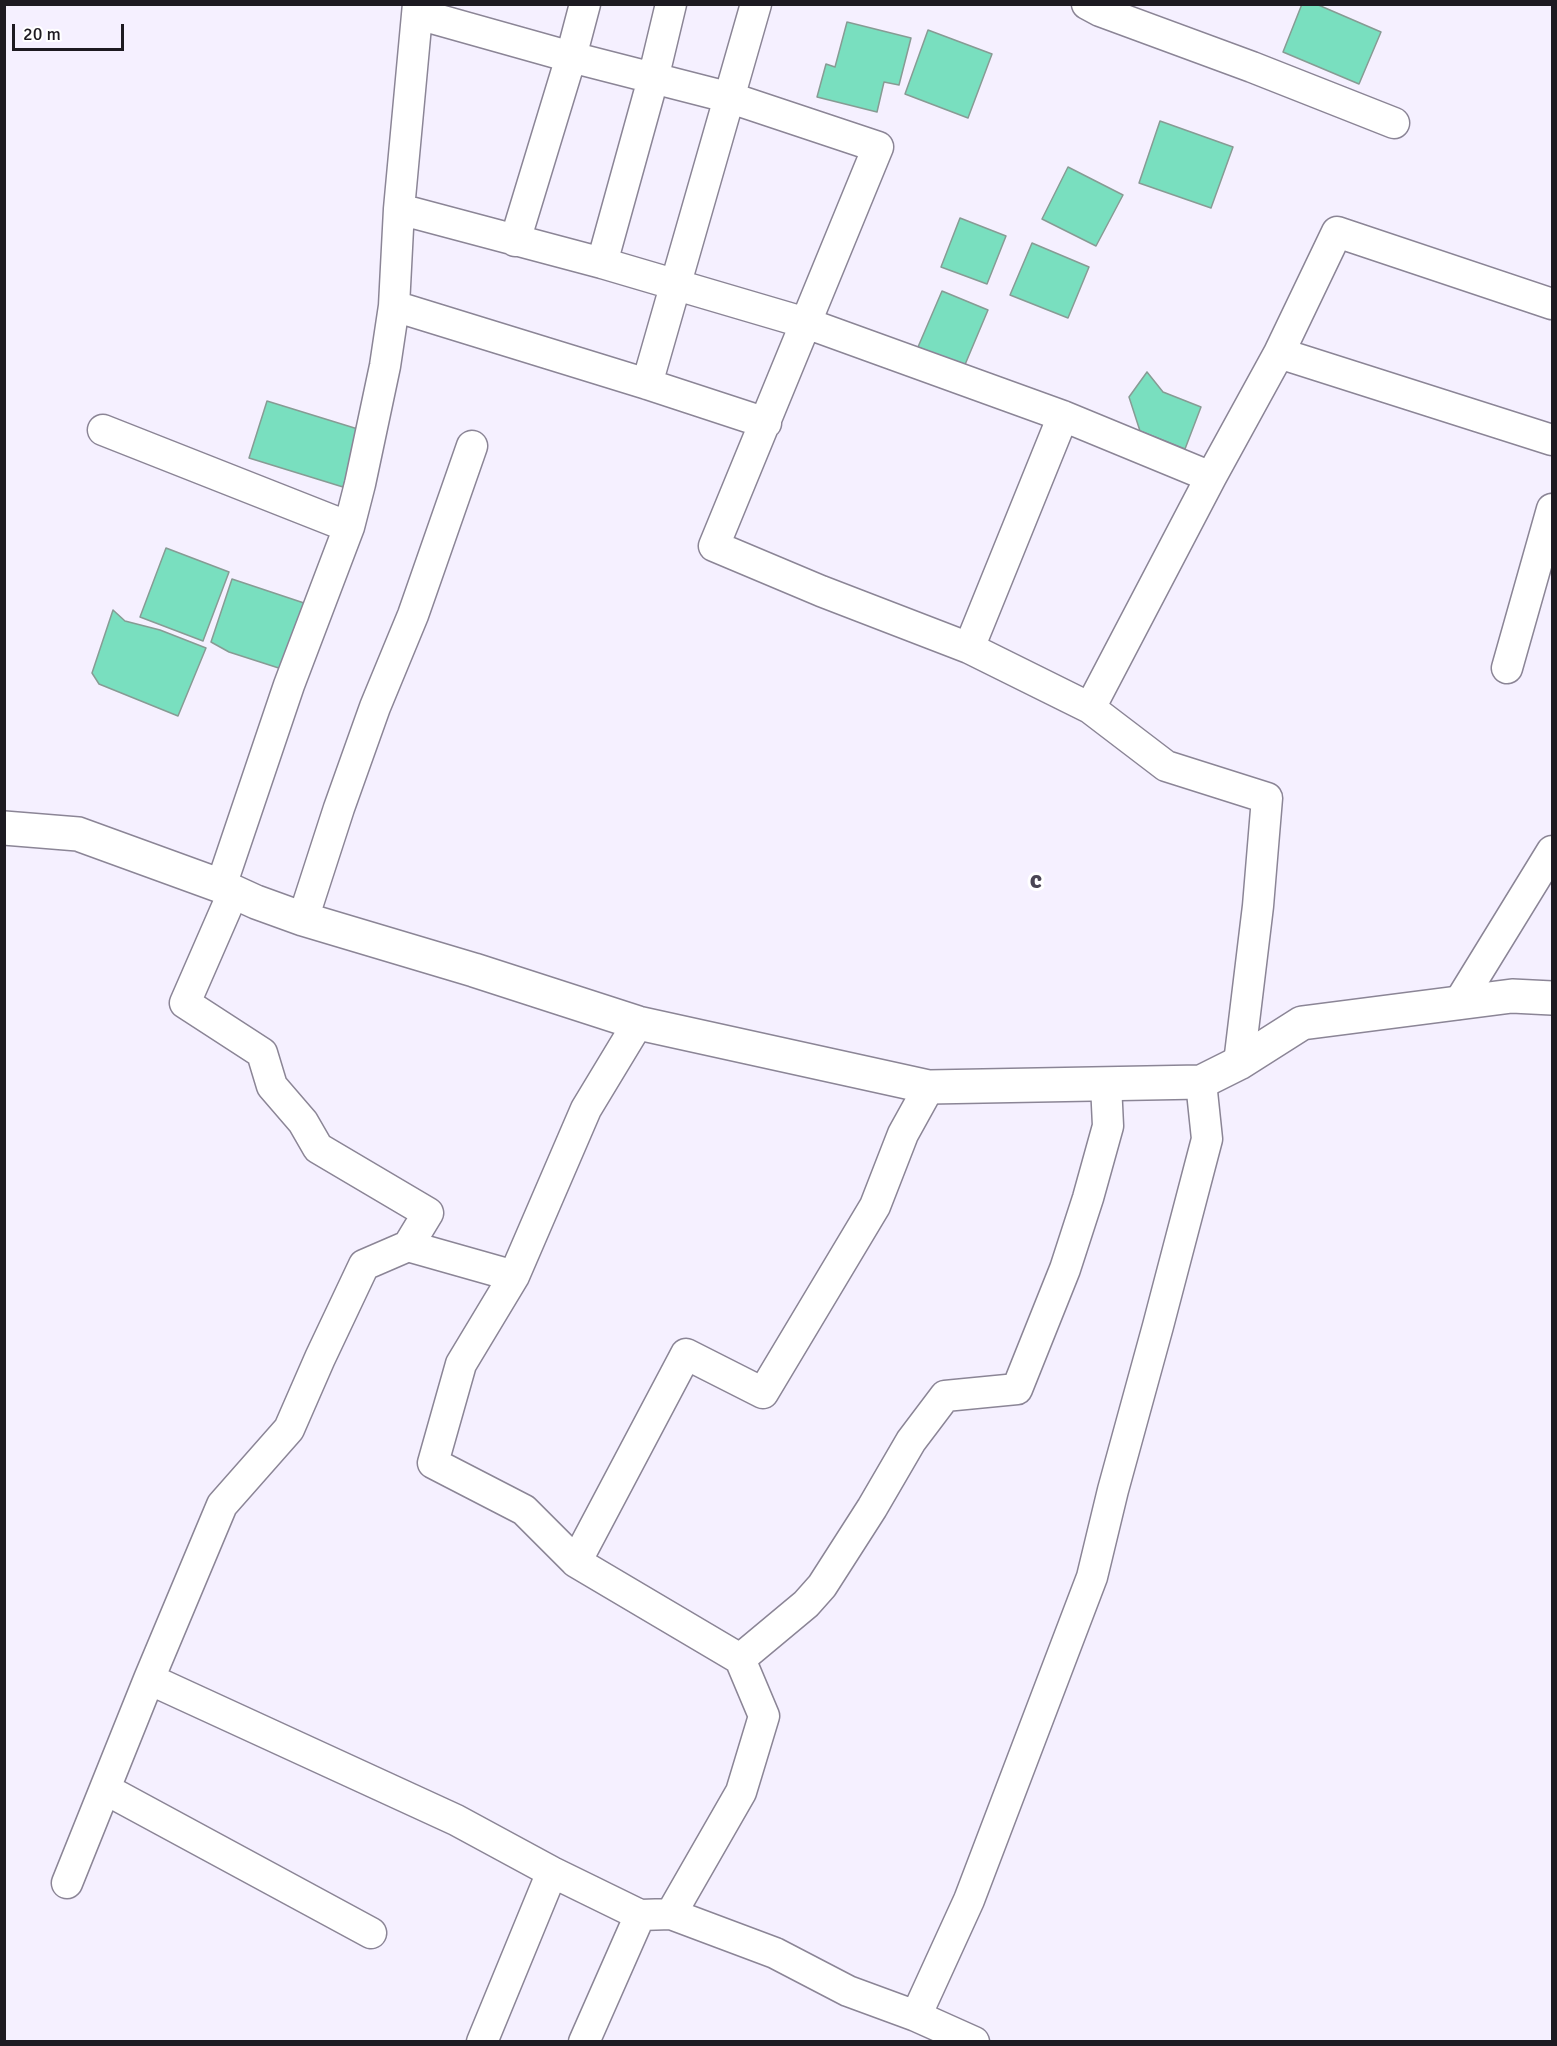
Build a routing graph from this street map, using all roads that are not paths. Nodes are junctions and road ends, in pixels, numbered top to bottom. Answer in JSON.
{"nodes":[{"id":1,"x":585,"y":4,"type":"edge"},
{"id":2,"x":671,"y":4,"type":"edge"},
{"id":3,"x":756,"y":4,"type":"edge"},
{"id":4,"x":1087,"y":4,"type":"edge"},
{"id":5,"x":418,"y":9,"type":"edge"},
{"id":6,"x":571,"y":57,"type":"junction"},
{"id":7,"x":653,"y":79,"type":"junction"},
{"id":8,"x":730,"y":98,"type":"junction"},
{"id":9,"x":1394,"y":123,"type":"dead end"},
{"id":10,"x":399,"y":209,"type":"junction"},
{"id":11,"x":515,"y":241,"type":"junction"},
{"id":12,"x":602,"y":263,"type":"junction"},
{"id":13,"x":675,"y":284,"type":"junction"},
{"id":14,"x":1552,"y":304,"type":"edge"},
{"id":15,"x":394,"y":306,"type":"junction"},
{"id":16,"x":806,"y":323,"type":"junction"},
{"id":17,"x":1279,"y":353,"type":"junction"},
{"id":18,"x":647,"y":384,"type":"junction"},
{"id":19,"x":1063,"y":416,"type":"junction"},
{"id":20,"x":766,"y":423,"type":"junction"},
{"id":21,"x":103,"y":430,"type":"dead end"},
{"id":22,"x":1552,"y":440,"type":"edge"},
{"id":23,"x":472,"y":446,"type":"dead end"},
{"id":24,"x":1211,"y":477,"type":"junction"},
{"id":25,"x":1552,"y":509,"type":"edge"},
{"id":26,"x":349,"y":527,"type":"junction"},
{"id":27,"x":969,"y":648,"type":"junction"},
{"id":28,"x":1507,"y":668,"type":"dead end"},
{"id":29,"x":1090,"y":708,"type":"junction"},
{"id":30,"x":4,"y":828,"type":"edge"},
{"id":31,"x":1552,"y":851,"type":"edge"},
{"id":32,"x":227,"y":890,"type":"junction"},
{"id":33,"x":303,"y":919,"type":"junction"},
{"id":34,"x":1552,"y":998,"type":"edge"},
{"id":35,"x":1458,"y":1004,"type":"junction"},
{"id":36,"x":638,"y":1023,"type":"junction"},
{"id":37,"x":1239,"y":1063,"type":"junction"},
{"id":38,"x":1201,"y":1082,"type":"junction"},
{"id":39,"x":1106,"y":1083,"type":"junction"},
{"id":40,"x":929,"y":1087,"type":"junction"},
{"id":41,"x":408,"y":1246,"type":"junction"},
{"id":42,"x":514,"y":1276,"type":"junction"},
{"id":43,"x":576,"y":1562,"type":"junction"},
{"id":44,"x":740,"y":1659,"type":"junction"},
{"id":45,"x":149,"y":1679,"type":"junction"},
{"id":46,"x":105,"y":1789,"type":"junction"},
{"id":47,"x":552,"y":1872,"type":"junction"},
{"id":48,"x":67,"y":1883,"type":"dead end"},
{"id":49,"x":671,"y":1914,"type":"junction"},
{"id":50,"x":640,"y":1915,"type":"junction"},
{"id":51,"x":371,"y":1934,"type":"dead end"},
{"id":52,"x":916,"y":2016,"type":"junction"},
{"id":53,"x":482,"y":2042,"type":"edge"},
{"id":54,"x":584,"y":2042,"type":"edge"},
{"id":55,"x":974,"y":2042,"type":"edge"}],
"edges":[{"from":1,"to":6,"type":"street"},
{"from":2,"to":7,"type":"street"},
{"from":3,"to":8,"type":"street"},
{"from":4,"to":9,"type":"street"},
{"from":5,"to":6,"type":"street"},
{"from":5,"to":10,"type":"street"},
{"from":6,"to":7,"type":"street"},
{"from":6,"to":11,"type":"street"},
{"from":7,"to":8,"type":"street"},
{"from":7,"to":12,"type":"street"},
{"from":8,"to":13,"type":"street"},
{"from":8,"to":16,"type":"street"},
{"from":10,"to":11,"type":"street"},
{"from":10,"to":15,"type":"street"},
{"from":11,"to":12,"type":"street"},
{"from":12,"to":13,"type":"street"},
{"from":13,"to":16,"type":"street"},
{"from":13,"to":18,"type":"street"},
{"from":14,"to":17,"type":"street"},
{"from":15,"to":18,"type":"street"},
{"from":15,"to":26,"type":"street"},
{"from":16,"to":19,"type":"street"},
{"from":16,"to":20,"type":"street"},
{"from":17,"to":22,"type":"street"},
{"from":17,"to":24,"type":"street"},
{"from":18,"to":20,"type":"street"},
{"from":19,"to":24,"type":"street"},
{"from":19,"to":27,"type":"street"},
{"from":20,"to":27,"type":"street"},
{"from":21,"to":26,"type":"street"},
{"from":23,"to":33,"type":"street"},
{"from":24,"to":29,"type":"street"},
{"from":25,"to":28,"type":"street"},
{"from":26,"to":32,"type":"street"},
{"from":27,"to":29,"type":"street"},
{"from":29,"to":37,"type":"street"},
{"from":30,"to":32,"type":"street"},
{"from":31,"to":35,"type":"street"},
{"from":32,"to":33,"type":"street"},
{"from":32,"to":41,"type":"street"},
{"from":33,"to":36,"type":"street"},
{"from":34,"to":35,"type":"street"},
{"from":35,"to":37,"type":"street"},
{"from":36,"to":40,"type":"street"},
{"from":36,"to":42,"type":"street"},
{"from":37,"to":38,"type":"street"},
{"from":38,"to":39,"type":"street"},
{"from":38,"to":52,"type":"street"},
{"from":39,"to":40,"type":"street"},
{"from":39,"to":44,"type":"street"},
{"from":40,"to":43,"type":"street"},
{"from":41,"to":42,"type":"street"},
{"from":41,"to":45,"type":"street"},
{"from":42,"to":43,"type":"street"},
{"from":43,"to":44,"type":"street"},
{"from":44,"to":49,"type":"street"},
{"from":45,"to":46,"type":"street"},
{"from":45,"to":47,"type":"street"},
{"from":46,"to":48,"type":"street"},
{"from":46,"to":51,"type":"street"},
{"from":47,"to":50,"type":"street"},
{"from":47,"to":53,"type":"street"},
{"from":49,"to":50,"type":"street"},
{"from":49,"to":52,"type":"street"},
{"from":50,"to":54,"type":"street"},
{"from":52,"to":55,"type":"street"}]}
